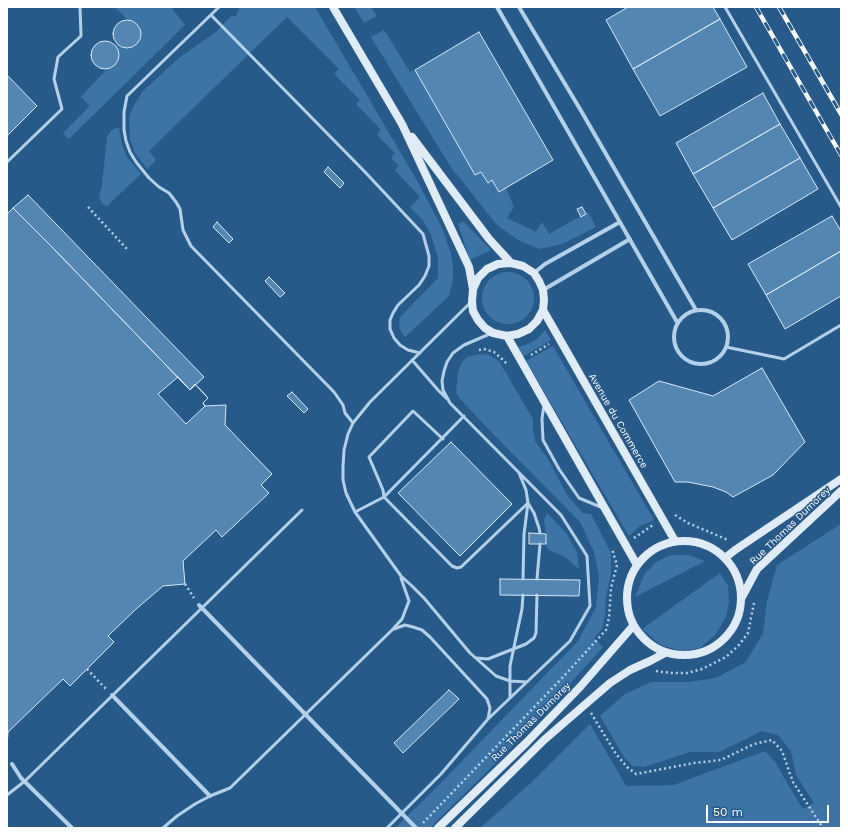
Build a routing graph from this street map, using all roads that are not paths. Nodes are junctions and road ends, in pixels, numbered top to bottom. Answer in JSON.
{"nodes":[{"id":1,"x":80,"y":7,"type":"edge"},
{"id":2,"x":219,"y":7,"type":"edge"},
{"id":3,"x":333,"y":7,"type":"edge"},
{"id":4,"x":497,"y":7,"type":"edge"},
{"id":5,"x":519,"y":7,"type":"edge"},
{"id":6,"x":725,"y":7,"type":"edge"},
{"id":7,"x":211,"y":15,"type":"junction"},
{"id":8,"x":402,"y":124,"type":"junction"},
{"id":9,"x":7,"y":162,"type":"edge"},
{"id":10,"x":841,"y":207,"type":"edge"},
{"id":11,"x":620,"y":222,"type":"junction"},
{"id":12,"x":630,"y":239,"type":"junction"},
{"id":13,"x":511,"y":263,"type":"junction"},
{"id":14,"x":534,"y":273,"type":"junction"},
{"id":15,"x":473,"y":289,"type":"junction"},
{"id":16,"x":543,"y":290,"type":"junction"},
{"id":17,"x":472,"y":302,"type":"junction"},
{"id":18,"x":542,"y":310,"type":"junction"},
{"id":19,"x":696,"y":310,"type":"junction"},
{"id":20,"x":677,"y":322,"type":"junction"},
{"id":21,"x":841,"y":325,"type":"edge"},
{"id":22,"x":493,"y":333,"type":"junction"},
{"id":23,"x":507,"y":336,"type":"junction"},
{"id":24,"x":726,"y":347,"type":"junction"},
{"id":25,"x":420,"y":353,"type":"junction"},
{"id":26,"x":412,"y":360,"type":"junction"},
{"id":27,"x":448,"y":399,"type":"junction"},
{"id":28,"x":544,"y":402,"type":"junction"},
{"id":29,"x":464,"y":416,"type":"junction"},
{"id":30,"x":353,"y":423,"type":"junction"},
{"id":31,"x":443,"y":439,"type":"junction"},
{"id":32,"x":518,"y":471,"type":"junction"},
{"id":33,"x":841,"y":479,"type":"edge"},
{"id":34,"x":841,"y":491,"type":"edge"},
{"id":35,"x":384,"y":497,"type":"junction"},
{"id":36,"x":528,"y":502,"type":"junction"},
{"id":37,"x":605,"y":509,"type":"junction"},
{"id":38,"x":302,"y":510,"type":"dead end"},
{"id":39,"x":355,"y":512,"type":"junction"},
{"id":40,"x":540,"y":534,"type":"dead end"},
{"id":41,"x":675,"y":541,"type":"junction"},
{"id":42,"x":540,"y":544,"type":"dead end"},
{"id":43,"x":725,"y":558,"type":"junction"},
{"id":44,"x":637,"y":565,"type":"junction"},
{"id":45,"x":401,"y":576,"type":"junction"},
{"id":46,"x":523,"y":579,"type":"dead end"},
{"id":47,"x":538,"y":579,"type":"dead end"},
{"id":48,"x":522,"y":595,"type":"dead end"},
{"id":49,"x":537,"y":595,"type":"dead end"},
{"id":50,"x":742,"y":598,"type":"junction"},
{"id":51,"x":200,"y":607,"type":"junction"},
{"id":52,"x":633,"y":626,"type":"junction"},
{"id":53,"x":392,"y":630,"type":"junction"},
{"id":54,"x":513,"y":649,"type":"junction"},
{"id":55,"x":665,"y":653,"type":"junction"},
{"id":56,"x":476,"y":658,"type":"junction"},
{"id":57,"x":510,"y":681,"type":"junction"},
{"id":58,"x":527,"y":682,"type":"junction"},
{"id":59,"x":112,"y":695,"type":"junction"},
{"id":60,"x":510,"y":698,"type":"junction"},
{"id":61,"x":305,"y":715,"type":"junction"},
{"id":62,"x":488,"y":719,"type":"junction"},
{"id":63,"x":12,"y":764,"type":"dead end"},
{"id":64,"x":25,"y":781,"type":"junction"},
{"id":65,"x":7,"y":795,"type":"edge"},
{"id":66,"x":210,"y":796,"type":"junction"},
{"id":67,"x":402,"y":814,"type":"junction"},
{"id":68,"x":72,"y":828,"type":"edge"},
{"id":69,"x":162,"y":828,"type":"edge"},
{"id":70,"x":387,"y":828,"type":"edge"},
{"id":71,"x":416,"y":828,"type":"edge"},
{"id":72,"x":438,"y":828,"type":"edge"},
{"id":73,"x":455,"y":828,"type":"edge"}],
"edges":[{"from":1,"to":9,"type":"lane"},
{"from":2,"to":7,"type":"lane"},
{"from":3,"to":8,"type":"main road"},
{"from":4,"to":11,"type":"street"},
{"from":5,"to":19,"type":"street"},
{"from":6,"to":10,"type":"lane"},
{"from":7,"to":25,"type":"lane"},
{"from":7,"to":30,"type":"lane"},
{"from":8,"to":13,"type":"main road"},
{"from":8,"to":15,"type":"main road"},
{"from":11,"to":12,"type":"street"},
{"from":11,"to":14,"type":"street"},
{"from":12,"to":16,"type":"street"},
{"from":12,"to":20,"type":"street"},
{"from":13,"to":14,"type":"main road"},
{"from":13,"to":15,"type":"main road"},
{"from":14,"to":16,"type":"main road"},
{"from":15,"to":17,"type":"main road"},
{"from":16,"to":18,"type":"main road"},
{"from":17,"to":22,"type":"main road"},
{"from":17,"to":25,"type":"lane"},
{"from":18,"to":23,"type":"main road"},
{"from":18,"to":41,"type":"main road","name":"Avenue du Commerce"},
{"from":19,"to":20,"type":"street"},
{"from":19,"to":24,"type":"street"},
{"from":20,"to":24,"type":"street"},
{"from":21,"to":24,"type":"lane"},
{"from":22,"to":23,"type":"main road"},
{"from":22,"to":27,"type":"lane"},
{"from":23,"to":28,"type":"main road"},
{"from":25,"to":26,"type":"lane"},
{"from":26,"to":27,"type":"lane"},
{"from":26,"to":30,"type":"lane"},
{"from":27,"to":29,"type":"lane"},
{"from":28,"to":37,"type":"main road"},
{"from":28,"to":37,"type":"lane"},
{"from":29,"to":31,"type":"lane"},
{"from":29,"to":32,"type":"lane"},
{"from":30,"to":39,"type":"lane"},
{"from":31,"to":35,"type":"lane"},
{"from":31,"to":35,"type":"lane"},
{"from":32,"to":36,"type":"lane"},
{"from":32,"to":58,"type":"lane"},
{"from":33,"to":43,"type":"main road","name":"Rue Thomas Dumorey"},
{"from":34,"to":50,"type":"main road","name":"Rue Thomas Dumorey"},
{"from":35,"to":36,"type":"lane"},
{"from":35,"to":39,"type":"lane"},
{"from":36,"to":40,"type":"lane"},
{"from":36,"to":46,"type":"lane"},
{"from":37,"to":44,"type":"main road"},
{"from":38,"to":51,"type":"lane"},
{"from":39,"to":45,"type":"lane"},
{"from":41,"to":43,"type":"main road"},
{"from":41,"to":44,"type":"main road"},
{"from":42,"to":47,"type":"lane"},
{"from":43,"to":50,"type":"main road"},
{"from":44,"to":52,"type":"main road"},
{"from":45,"to":53,"type":"lane"},
{"from":45,"to":56,"type":"lane"},
{"from":48,"to":54,"type":"lane"},
{"from":49,"to":54,"type":"lane"},
{"from":50,"to":55,"type":"main road"},
{"from":51,"to":59,"type":"lane"},
{"from":51,"to":61,"type":"street"},
{"from":52,"to":55,"type":"main road"},
{"from":52,"to":72,"type":"main road","name":"Rue Thomas Dumorey"},
{"from":53,"to":61,"type":"lane"},
{"from":53,"to":62,"type":"lane"},
{"from":54,"to":56,"type":"lane"},
{"from":54,"to":57,"type":"lane"},
{"from":55,"to":73,"type":"main road"},
{"from":56,"to":57,"type":"lane"},
{"from":57,"to":58,"type":"lane"},
{"from":57,"to":60,"type":"lane"},
{"from":58,"to":60,"type":"lane"},
{"from":59,"to":64,"type":"lane"},
{"from":59,"to":66,"type":"street"},
{"from":60,"to":62,"type":"lane"},
{"from":61,"to":66,"type":"lane"},
{"from":61,"to":67,"type":"street"},
{"from":62,"to":67,"type":"lane"},
{"from":63,"to":64,"type":"street"},
{"from":64,"to":65,"type":"lane"},
{"from":64,"to":68,"type":"street"},
{"from":66,"to":69,"type":"lane"},
{"from":67,"to":70,"type":"lane"},
{"from":67,"to":71,"type":"street"}]}
